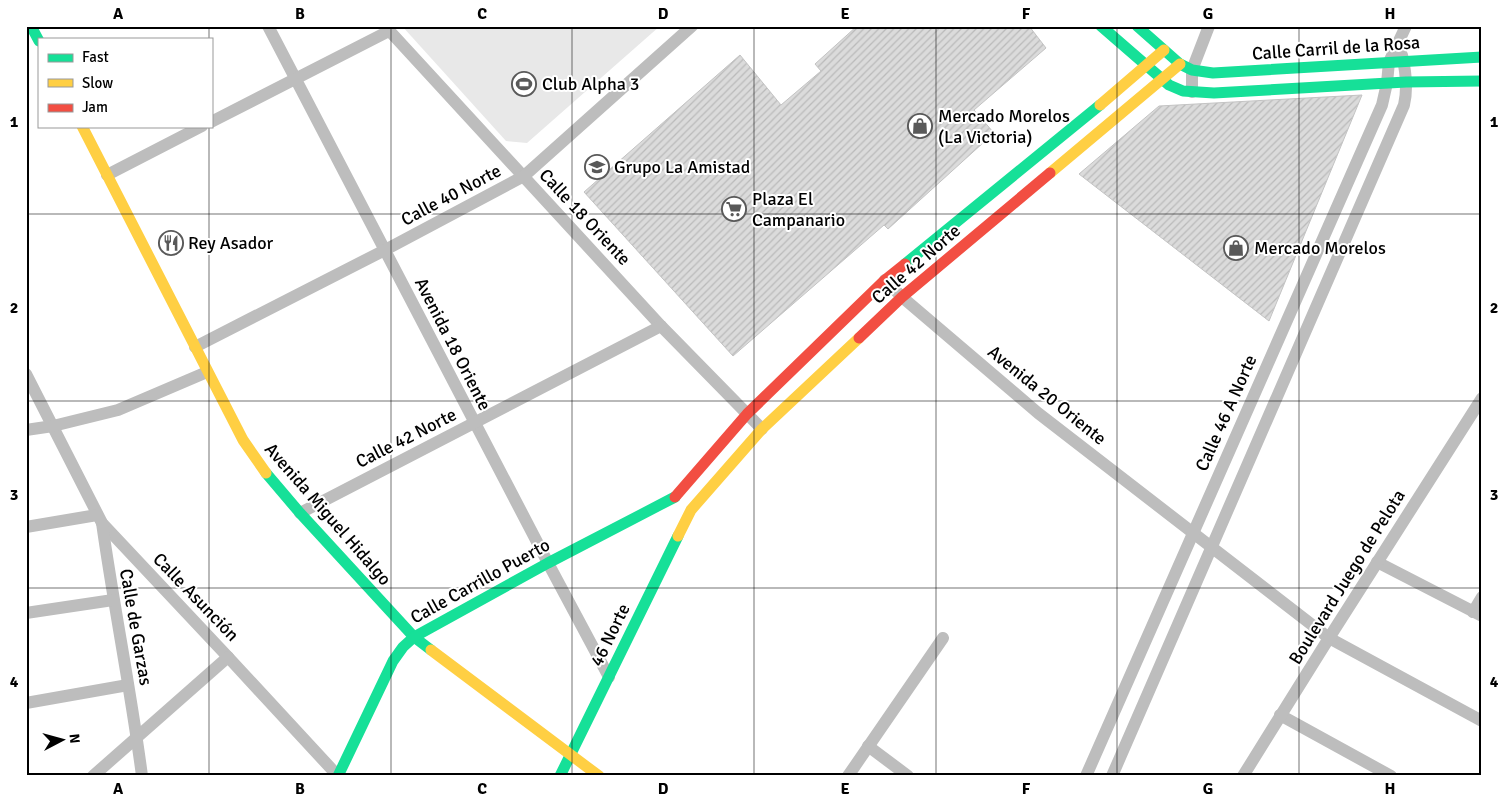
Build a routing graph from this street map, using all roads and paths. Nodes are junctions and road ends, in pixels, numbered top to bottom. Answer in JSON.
{"nodes":[{"id":1,"x":31,"y":26,"type":"edge"},
{"id":2,"x":268,"y":26,"type":"edge"},
{"id":3,"x":692,"y":26,"type":"edge"},
{"id":4,"x":1101,"y":26,"type":"edge"},
{"id":5,"x":1136,"y":26,"type":"edge"},
{"id":6,"x":1209,"y":26,"type":"edge"},
{"id":7,"x":1406,"y":26,"type":"edge"},
{"id":8,"x":387,"y":29,"type":"edge"},
{"id":9,"x":38,"y":39,"type":"edge"},
{"id":10,"x":1399,"y":43,"type":"junction"},
{"id":11,"x":1164,"y":50,"type":"junction"},
{"id":12,"x":1482,"y":57,"type":"edge"},
{"id":13,"x":1404,"y":61,"type":"junction"},
{"id":14,"x":1389,"y":62,"type":"junction"},
{"id":15,"x":1180,"y":64,"type":"junction"},
{"id":16,"x":1147,"y":66,"type":"junction"},
{"id":17,"x":1192,"y":70,"type":"junction"},
{"id":18,"x":296,"y":79,"type":"junction"},
{"id":19,"x":1163,"y":80,"type":"junction"},
{"id":20,"x":1482,"y":81,"type":"edge"},
{"id":21,"x":1406,"y":82,"type":"junction"},
{"id":22,"x":1387,"y":83,"type":"junction"},
{"id":23,"x":1192,"y":92,"type":"junction"},
{"id":24,"x":212,"y":121,"type":"edge"},
{"id":25,"x":83,"y":128,"type":"edge"},
{"id":26,"x":198,"y":128,"type":"edge"},
{"id":27,"x":107,"y":175,"type":"junction"},
{"id":28,"x":524,"y":176,"type":"junction"},
{"id":29,"x":1324,"y":235,"type":"junction"},
{"id":30,"x":1344,"y":244,"type":"junction"},
{"id":31,"x":385,"y":250,"type":"junction"},
{"id":32,"x":885,"y":280,"type":"junction"},
{"id":33,"x":902,"y":297,"type":"junction"},
{"id":34,"x":661,"y":326,"type":"junction"},
{"id":35,"x":195,"y":347,"type":"junction"},
{"id":36,"x":207,"y":372,"type":"junction"},
{"id":37,"x":26,"y":374,"type":"edge"},
{"id":38,"x":1482,"y":398,"type":"edge"},
{"id":39,"x":1250,"y":402,"type":"junction"},
{"id":40,"x":1270,"y":412,"type":"junction"},
{"id":41,"x":747,"y":414,"type":"junction"},
{"id":42,"x":474,"y":422,"type":"junction"},
{"id":43,"x":53,"y":426,"type":"junction"},
{"id":44,"x":762,"y":429,"type":"junction"},
{"id":45,"x":26,"y":430,"type":"edge"},
{"id":46,"x":677,"y":496,"type":"junction"},
{"id":47,"x":692,"y":510,"type":"junction"},
{"id":48,"x":300,"y":513,"type":"junction"},
{"id":49,"x":99,"y":519,"type":"junction"},
{"id":50,"x":26,"y":527,"type":"edge"},
{"id":51,"x":1193,"y":532,"type":"junction"},
{"id":52,"x":1211,"y":546,"type":"junction"},
{"id":53,"x":1377,"y":562,"type":"junction"},
{"id":54,"x":548,"y":563,"type":"junction"},
{"id":55,"x":1482,"y":597,"type":"edge"},
{"id":56,"x":113,"y":600,"type":"junction"},
{"id":57,"x":26,"y":612,"type":"edge"},
{"id":58,"x":1478,"y":614,"type":"edge"},
{"id":59,"x":414,"y":637,"type":"junction"},
{"id":60,"x":943,"y":638,"type":"dead end"},
{"id":61,"x":1329,"y":638,"type":"junction"},
{"id":62,"x":228,"y":657,"type":"junction"},
{"id":63,"x":609,"y":677,"type":"junction"},
{"id":64,"x":128,"y":686,"type":"junction"},
{"id":65,"x":26,"y":703,"type":"edge"},
{"id":66,"x":1280,"y":715,"type":"junction"},
{"id":67,"x":1482,"y":721,"type":"edge"},
{"id":68,"x":137,"y":737,"type":"junction"},
{"id":69,"x":868,"y":746,"type":"junction"},
{"id":70,"x":572,"y":752,"type":"junction"},
{"id":71,"x":93,"y":776,"type":"edge"},
{"id":72,"x":142,"y":776,"type":"edge"},
{"id":73,"x":338,"y":776,"type":"edge"},
{"id":74,"x":560,"y":776,"type":"edge"},
{"id":75,"x":599,"y":776,"type":"edge"},
{"id":76,"x":613,"y":776,"type":"edge"},
{"id":77,"x":848,"y":776,"type":"edge"},
{"id":78,"x":908,"y":776,"type":"edge"},
{"id":79,"x":1086,"y":776,"type":"edge"},
{"id":80,"x":1112,"y":776,"type":"edge"},
{"id":81,"x":1243,"y":776,"type":"edge"},
{"id":82,"x":1391,"y":776,"type":"edge"}],
"edges":[{"from":1,"to":9,"type":"main road"},
{"from":2,"to":18,"type":"street","name":"Avenida 18 Oriente"},
{"from":3,"to":28,"type":"street","name":"Calle 40 Norte"},
{"from":4,"to":16,"type":"main road","name":"Calle Carril de la Rosa"},
{"from":5,"to":11,"type":"main road"},
{"from":6,"to":17,"type":"street"},
{"from":7,"to":10,"type":"street"},
{"from":8,"to":18,"type":"street"},
{"from":8,"to":28,"type":"street","name":"Calle 18 Oriente"},
{"from":10,"to":13,"type":"street"},
{"from":10,"to":14,"type":"street"},
{"from":11,"to":15,"type":"main road"},
{"from":11,"to":16,"type":"main road","name":"Calle 42 Norte"},
{"from":12,"to":13,"type":"main road","name":"Calle Carril de la Rosa"},
{"from":13,"to":14,"type":"main road","name":"Calle Carril de la Rosa"},
{"from":13,"to":21,"type":"street"},
{"from":14,"to":17,"type":"main road","name":"Calle Carril de la Rosa"},
{"from":14,"to":22,"type":"street","name":"Calle 46 A Norte"},
{"from":15,"to":17,"type":"main road"},
{"from":15,"to":19,"type":"main road","name":"Calle 42 Norte"},
{"from":16,"to":19,"type":"main road","name":"Calle Carril de la Rosa"},
{"from":16,"to":32,"type":"main road","name":"Calle 42 Norte"},
{"from":17,"to":23,"type":"street"},
{"from":18,"to":24,"type":"street"},
{"from":18,"to":31,"type":"street","name":"Avenida 18 Oriente"},
{"from":19,"to":23,"type":"main road","name":"Calle Carril de la Rosa"},
{"from":19,"to":33,"type":"main road","name":"Calle 42 Norte"},
{"from":20,"to":21,"type":"main road","name":"Calle Carril de la Rosa"},
{"from":21,"to":22,"type":"main road","name":"Calle Carril de la Rosa"},
{"from":21,"to":30,"type":"street"},
{"from":22,"to":23,"type":"main road","name":"Calle Carril de la Rosa"},
{"from":22,"to":29,"type":"street","name":"Calle 46 A Norte"},
{"from":25,"to":27,"type":"main road","name":"Avenida Miguel Hidalgo"},
{"from":26,"to":27,"type":"street"},
{"from":27,"to":35,"type":"main road","name":"Avenida Miguel Hidalgo"},
{"from":28,"to":31,"type":"street","name":"Calle 40 Norte"},
{"from":28,"to":34,"type":"street","name":"Calle 18 Oriente"},
{"from":29,"to":30,"type":"street"},
{"from":29,"to":39,"type":"street","name":"Calle 46 A Norte"},
{"from":30,"to":40,"type":"street"},
{"from":31,"to":35,"type":"street","name":"Calle 40 Norte"},
{"from":31,"to":42,"type":"street","name":"Avenida 18 Oriente"},
{"from":32,"to":33,"type":"street","name":"Avenida 20 Oriente"},
{"from":32,"to":41,"type":"main road","name":"Calle 42 Norte"},
{"from":33,"to":44,"type":"main road","name":"Calle 42 Norte"},
{"from":33,"to":51,"type":"street","name":"Avenida 20 Oriente"},
{"from":34,"to":41,"type":"street","name":"Calle 18 Oriente"},
{"from":34,"to":42,"type":"street","name":"Calle 42 Norte"},
{"from":35,"to":36,"type":"main road","name":"Avenida Miguel Hidalgo"},
{"from":36,"to":43,"type":"street"},
{"from":36,"to":48,"type":"main road","name":"Avenida Miguel Hidalgo"},
{"from":37,"to":43,"type":"street","name":"Calle Asunción"},
{"from":38,"to":53,"type":"street","name":"Boulevard Juego de Pelota"},
{"from":39,"to":40,"type":"street"},
{"from":39,"to":51,"type":"street","name":"Calle 46 A Norte"},
{"from":40,"to":52,"type":"street"},
{"from":41,"to":44,"type":"street","name":"Calle 18 Oriente"},
{"from":41,"to":46,"type":"main road","name":"Calle 42 Norte"},
{"from":42,"to":48,"type":"street","name":"Calle 42 Norte"},
{"from":42,"to":54,"type":"street","name":"Avenida 18 Oriente"},
{"from":43,"to":45,"type":"street"},
{"from":43,"to":49,"type":"street","name":"Calle Asunción"},
{"from":44,"to":47,"type":"main road","name":"Calle 42 Norte"},
{"from":46,"to":47,"type":"main road"},
{"from":46,"to":54,"type":"main road","name":"Calle Carrillo Puerto"},
{"from":47,"to":63,"type":"main road","name":"46 Norte"},
{"from":48,"to":59,"type":"main road","name":"Avenida Miguel Hidalgo"},
{"from":49,"to":50,"type":"street"},
{"from":49,"to":56,"type":"street","name":"Calle de Garzas"},
{"from":49,"to":62,"type":"street","name":"Calle Asunción"},
{"from":51,"to":52,"type":"street","name":"Avenida 20 Oriente"},
{"from":51,"to":79,"type":"street","name":"Calle 46 A Norte"},
{"from":52,"to":61,"type":"street","name":"Avenida 20 Oriente"},
{"from":52,"to":80,"type":"street"},
{"from":53,"to":58,"type":"street"},
{"from":53,"to":61,"type":"street","name":"Boulevard Juego de Pelota"},
{"from":54,"to":59,"type":"main road","name":"Calle Carrillo Puerto"},
{"from":54,"to":63,"type":"street","name":"Avenida 18 Oriente"},
{"from":55,"to":58,"type":"street"},
{"from":56,"to":57,"type":"street"},
{"from":56,"to":64,"type":"street","name":"Calle de Garzas"},
{"from":59,"to":70,"type":"main road","name":"Avenida Miguel Hidalgo"},
{"from":59,"to":73,"type":"main road","name":"Calle Carrillo Puerto"},
{"from":60,"to":69,"type":"street"},
{"from":61,"to":66,"type":"street","name":"Boulevard Juego de Pelota"},
{"from":61,"to":67,"type":"street","name":"Avenida 20 Oriente"},
{"from":62,"to":68,"type":"street"},
{"from":62,"to":73,"type":"street","name":"Calle Asunción"},
{"from":63,"to":70,"type":"main road","name":"46 Norte"},
{"from":64,"to":65,"type":"street"},
{"from":64,"to":68,"type":"street","name":"Calle de Garzas"},
{"from":66,"to":81,"type":"street","name":"Boulevard Juego de Pelota"},
{"from":66,"to":82,"type":"street"},
{"from":68,"to":71,"type":"street"},
{"from":68,"to":72,"type":"street","name":"Calle de Garzas"},
{"from":69,"to":77,"type":"street"},
{"from":69,"to":78,"type":"street"},
{"from":70,"to":74,"type":"main road","name":"46 Norte"},
{"from":70,"to":75,"type":"main road"},
{"from":70,"to":76,"type":"main road"}]}
